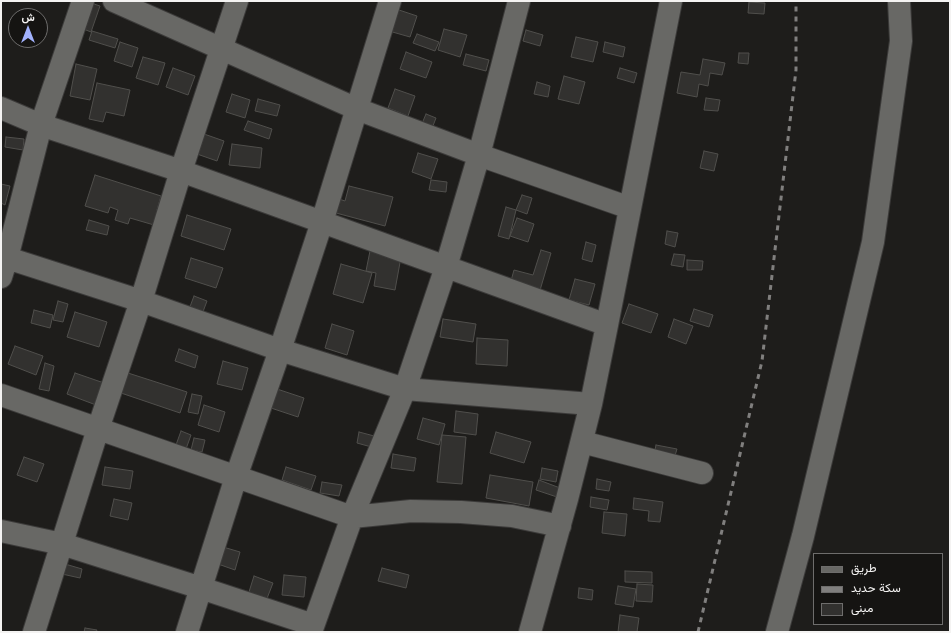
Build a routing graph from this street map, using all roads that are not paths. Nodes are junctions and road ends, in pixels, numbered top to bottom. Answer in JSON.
{"nodes":[{"id":1,"x":83,"y":1,"type":"edge"},
{"id":2,"x":114,"y":1,"type":"edge"},
{"id":3,"x":237,"y":1,"type":"edge"},
{"id":4,"x":390,"y":1,"type":"edge"},
{"id":5,"x":519,"y":1,"type":"edge"},
{"id":6,"x":671,"y":1,"type":"edge"},
{"id":7,"x":899,"y":1,"type":"edge"},
{"id":8,"x":222,"y":49,"type":"junction"},
{"id":9,"x":1,"y":108,"type":"edge"},
{"id":10,"x":357,"y":109,"type":"junction"},
{"id":11,"x":41,"y":126,"type":"junction"},
{"id":12,"x":479,"y":155,"type":"junction"},
{"id":13,"x":181,"y":170,"type":"junction"},
{"id":14,"x":630,"y":208,"type":"junction"},
{"id":15,"x":322,"y":222,"type":"junction"},
{"id":16,"x":3,"y":264,"type":"edge"},
{"id":17,"x":446,"y":267,"type":"junction"},
{"id":18,"x":141,"y":301,"type":"junction"},
{"id":19,"x":607,"y":325,"type":"junction"},
{"id":20,"x":280,"y":350,"type":"junction"},
{"id":21,"x":406,"y":389,"type":"junction"},
{"id":22,"x":1,"y":395,"type":"edge"},
{"id":23,"x":590,"y":404,"type":"junction"},
{"id":24,"x":98,"y":429,"type":"junction"},
{"id":25,"x":582,"y":442,"type":"junction"},
{"id":26,"x":702,"y":473,"type":"dead end"},
{"id":27,"x":236,"y":477,"type":"junction"},
{"id":28,"x":352,"y":517,"type":"junction"},
{"id":29,"x":560,"y":526,"type":"junction"},
{"id":30,"x":1,"y":531,"type":"edge"},
{"id":31,"x":62,"y":544,"type":"junction"},
{"id":32,"x":201,"y":588,"type":"junction"},
{"id":33,"x":312,"y":629,"type":"edge"},
{"id":34,"x":34,"y":632,"type":"edge"},
{"id":35,"x":187,"y":632,"type":"edge"},
{"id":36,"x":530,"y":632,"type":"edge"},
{"id":37,"x":777,"y":632,"type":"edge"}],
"edges":[{"from":1,"to":11,"type":"street"},
{"from":2,"to":8,"type":"street"},
{"from":3,"to":8,"type":"street"},
{"from":4,"to":10,"type":"street"},
{"from":5,"to":12,"type":"street"},
{"from":6,"to":14,"type":"street"},
{"from":7,"to":37,"type":"street"},
{"from":8,"to":10,"type":"street"},
{"from":8,"to":13,"type":"street"},
{"from":9,"to":11,"type":"street"},
{"from":10,"to":12,"type":"street"},
{"from":10,"to":15,"type":"street"},
{"from":11,"to":13,"type":"street"},
{"from":11,"to":16,"type":"street"},
{"from":12,"to":14,"type":"street"},
{"from":12,"to":17,"type":"street"},
{"from":13,"to":15,"type":"street"},
{"from":13,"to":18,"type":"street"},
{"from":14,"to":19,"type":"street"},
{"from":15,"to":17,"type":"street"},
{"from":15,"to":20,"type":"street"},
{"from":16,"to":18,"type":"street"},
{"from":17,"to":19,"type":"street"},
{"from":17,"to":21,"type":"street"},
{"from":18,"to":20,"type":"street"},
{"from":18,"to":24,"type":"street"},
{"from":19,"to":23,"type":"street"},
{"from":20,"to":21,"type":"street"},
{"from":20,"to":27,"type":"street"},
{"from":21,"to":23,"type":"street"},
{"from":21,"to":28,"type":"street"},
{"from":22,"to":24,"type":"street"},
{"from":23,"to":25,"type":"street"},
{"from":24,"to":27,"type":"street"},
{"from":24,"to":31,"type":"street"},
{"from":25,"to":26,"type":"street"},
{"from":25,"to":29,"type":"street"},
{"from":27,"to":28,"type":"street"},
{"from":27,"to":32,"type":"street"},
{"from":28,"to":29,"type":"street"},
{"from":28,"to":33,"type":"street"},
{"from":29,"to":36,"type":"street"},
{"from":30,"to":31,"type":"street"},
{"from":31,"to":32,"type":"street"},
{"from":31,"to":34,"type":"street"},
{"from":32,"to":33,"type":"street"},
{"from":32,"to":35,"type":"street"}]}
